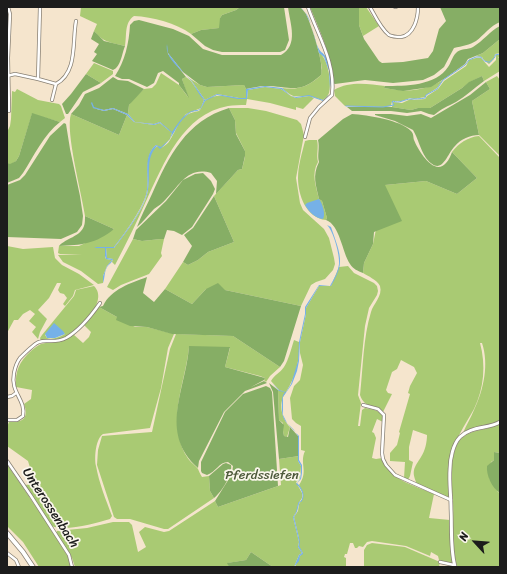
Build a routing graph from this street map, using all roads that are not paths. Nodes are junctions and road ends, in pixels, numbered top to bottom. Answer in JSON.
{"nodes":[{"id":1,"x":8,"y":7,"type":"edge"},
{"id":2,"x":40,"y":7,"type":"edge"},
{"id":3,"x":308,"y":7,"type":"edge"},
{"id":4,"x":370,"y":7,"type":"edge"},
{"id":5,"x":418,"y":7,"type":"edge"},
{"id":6,"x":76,"y":21,"type":"dead end"},
{"id":7,"x":8,"y":76,"type":"edge"},
{"id":8,"x":38,"y":79,"type":"junction"},
{"id":9,"x":56,"y":84,"type":"junction"},
{"id":10,"x":52,"y":100,"type":"dead end"},
{"id":11,"x":9,"y":111,"type":"dead end"},
{"id":12,"x":306,"y":137,"type":"dead end"},
{"id":13,"x":100,"y":303,"type":"dead end"},
{"id":14,"x":16,"y":393,"type":"junction"},
{"id":15,"x":7,"y":397,"type":"edge"},
{"id":16,"x":363,"y":405,"type":"dead end"},
{"id":17,"x":7,"y":420,"type":"edge"},
{"id":18,"x":500,"y":422,"type":"edge"},
{"id":19,"x":7,"y":461,"type":"edge"},
{"id":20,"x":451,"y":500,"type":"junction"},
{"id":21,"x":7,"y":533,"type":"edge"},
{"id":22,"x":7,"y":553,"type":"edge"},
{"id":23,"x":440,"y":562,"type":"dead end"},
{"id":24,"x":31,"y":565,"type":"edge"},
{"id":25,"x":455,"y":566,"type":"edge"},
{"id":26,"x":19,"y":567,"type":"edge"},
{"id":27,"x":72,"y":567,"type":"edge"}],
"edges":[{"from":1,"to":7,"type":"street"},
{"from":2,"to":8,"type":"street"},
{"from":3,"to":12,"type":"street"},
{"from":4,"to":5,"type":"street"},
{"from":6,"to":9,"type":"street"},
{"from":7,"to":8,"type":"street"},
{"from":7,"to":11,"type":"street"},
{"from":8,"to":9,"type":"street"},
{"from":9,"to":10,"type":"street"},
{"from":13,"to":14,"type":"street"},
{"from":14,"to":15,"type":"street"},
{"from":14,"to":17,"type":"street"},
{"from":16,"to":20,"type":"street"},
{"from":18,"to":20,"type":"street"},
{"from":19,"to":27,"type":"street","name":"Unterossenbach"},
{"from":20,"to":25,"type":"street"},
{"from":21,"to":24,"type":"main road"},
{"from":22,"to":26,"type":"street"},
{"from":23,"to":25,"type":"street"}]}
